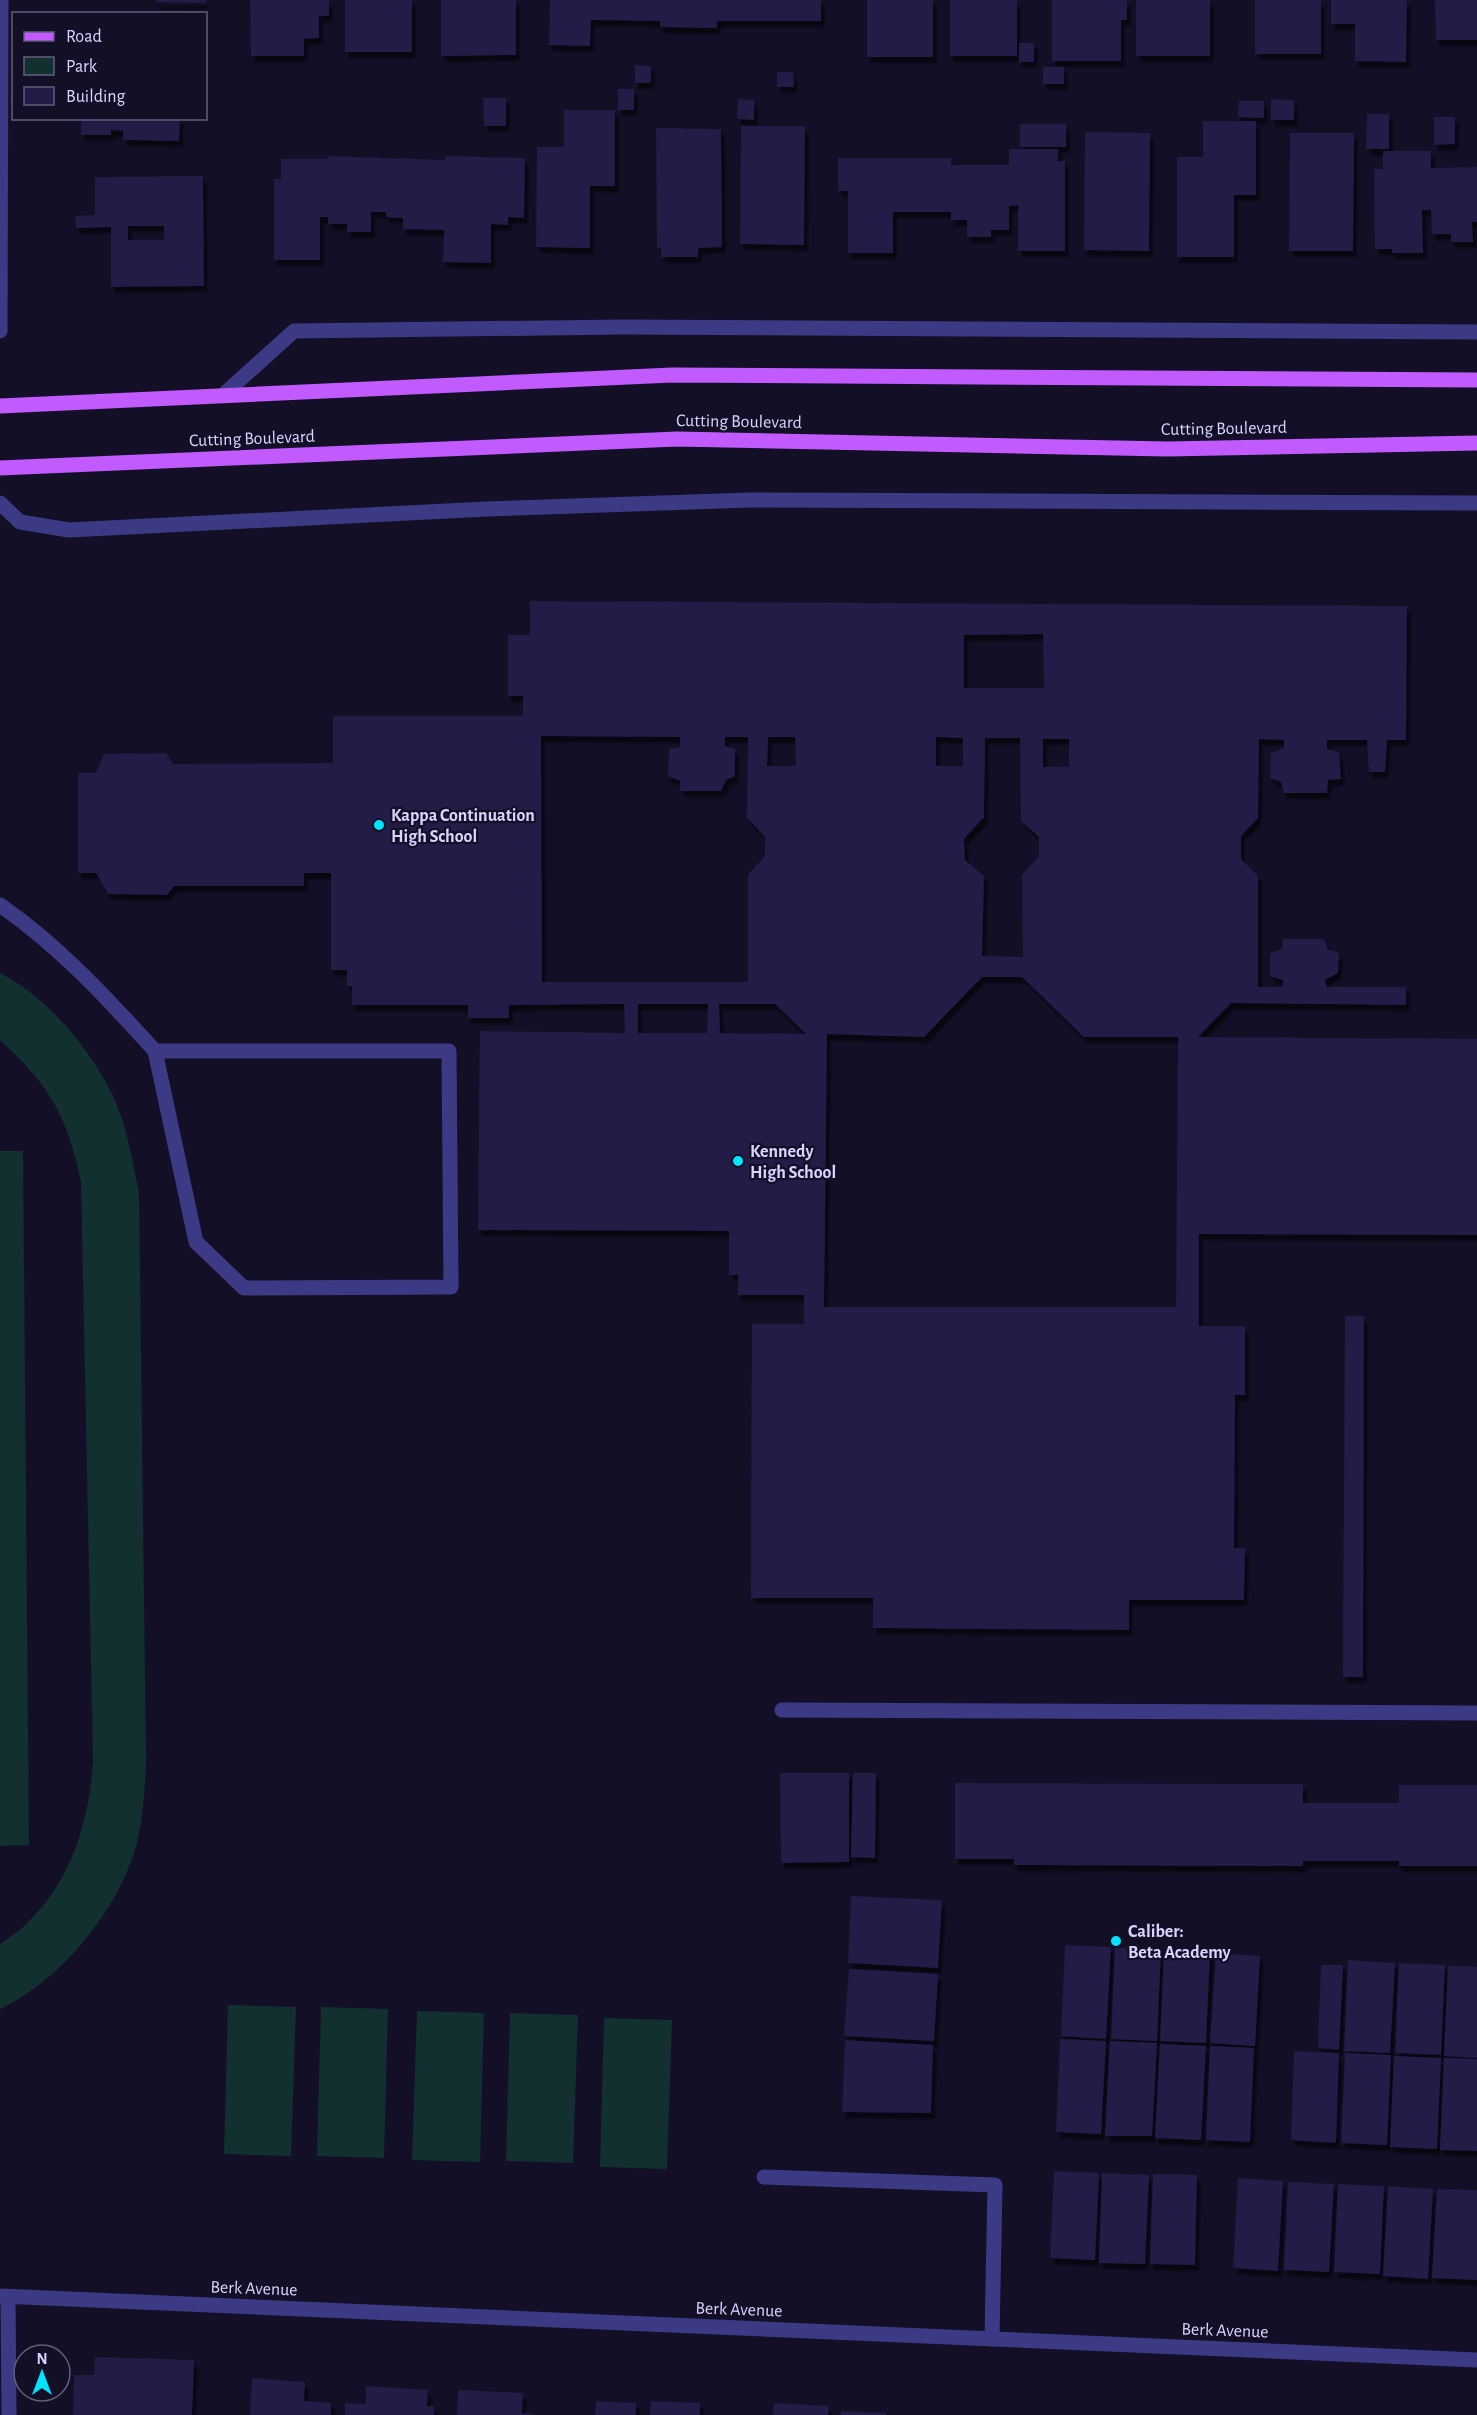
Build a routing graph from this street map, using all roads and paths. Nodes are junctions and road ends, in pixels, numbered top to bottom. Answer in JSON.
{"nodes":[{"id":1,"x":1,"y":0,"type":"edge"},
{"id":2,"x":0,"y":331,"type":"edge"},
{"id":3,"x":1477,"y":332,"type":"edge"},
{"id":4,"x":1477,"y":380,"type":"edge"},
{"id":5,"x":223,"y":395,"type":"junction"},
{"id":6,"x":0,"y":406,"type":"edge"},
{"id":7,"x":1477,"y":443,"type":"edge"},
{"id":8,"x":0,"y":468,"type":"edge"},
{"id":9,"x":0,"y":503,"type":"edge"},
{"id":10,"x":1477,"y":503,"type":"edge"},
{"id":11,"x":0,"y":905,"type":"edge"},
{"id":12,"x":155,"y":1051,"type":"junction"},
{"id":13,"x":782,"y":1710,"type":"dead end"},
{"id":14,"x":1477,"y":1713,"type":"edge"},
{"id":15,"x":764,"y":2177,"type":"dead end"},
{"id":16,"x":4,"y":2296,"type":"edge"},
{"id":17,"x":992,"y":2339,"type":"junction"},
{"id":18,"x":1477,"y":2360,"type":"edge"},
{"id":19,"x":9,"y":2415,"type":"edge"}],
"edges":[{"from":1,"to":2,"type":"street"},
{"from":3,"to":5,"type":"street"},
{"from":4,"to":5,"type":"main road"},
{"from":5,"to":6,"type":"main road"},
{"from":7,"to":8,"type":"main road","name":"Cutting Boulevard"},
{"from":9,"to":10,"type":"street"},
{"from":11,"to":12,"type":"street"},
{"from":12,"to":12,"type":"street"},
{"from":13,"to":14,"type":"street"},
{"from":15,"to":17,"type":"street"},
{"from":16,"to":17,"type":"street","name":"Berk Avenue"},
{"from":16,"to":19,"type":"street"},
{"from":17,"to":18,"type":"street","name":"Berk Avenue"}]}
